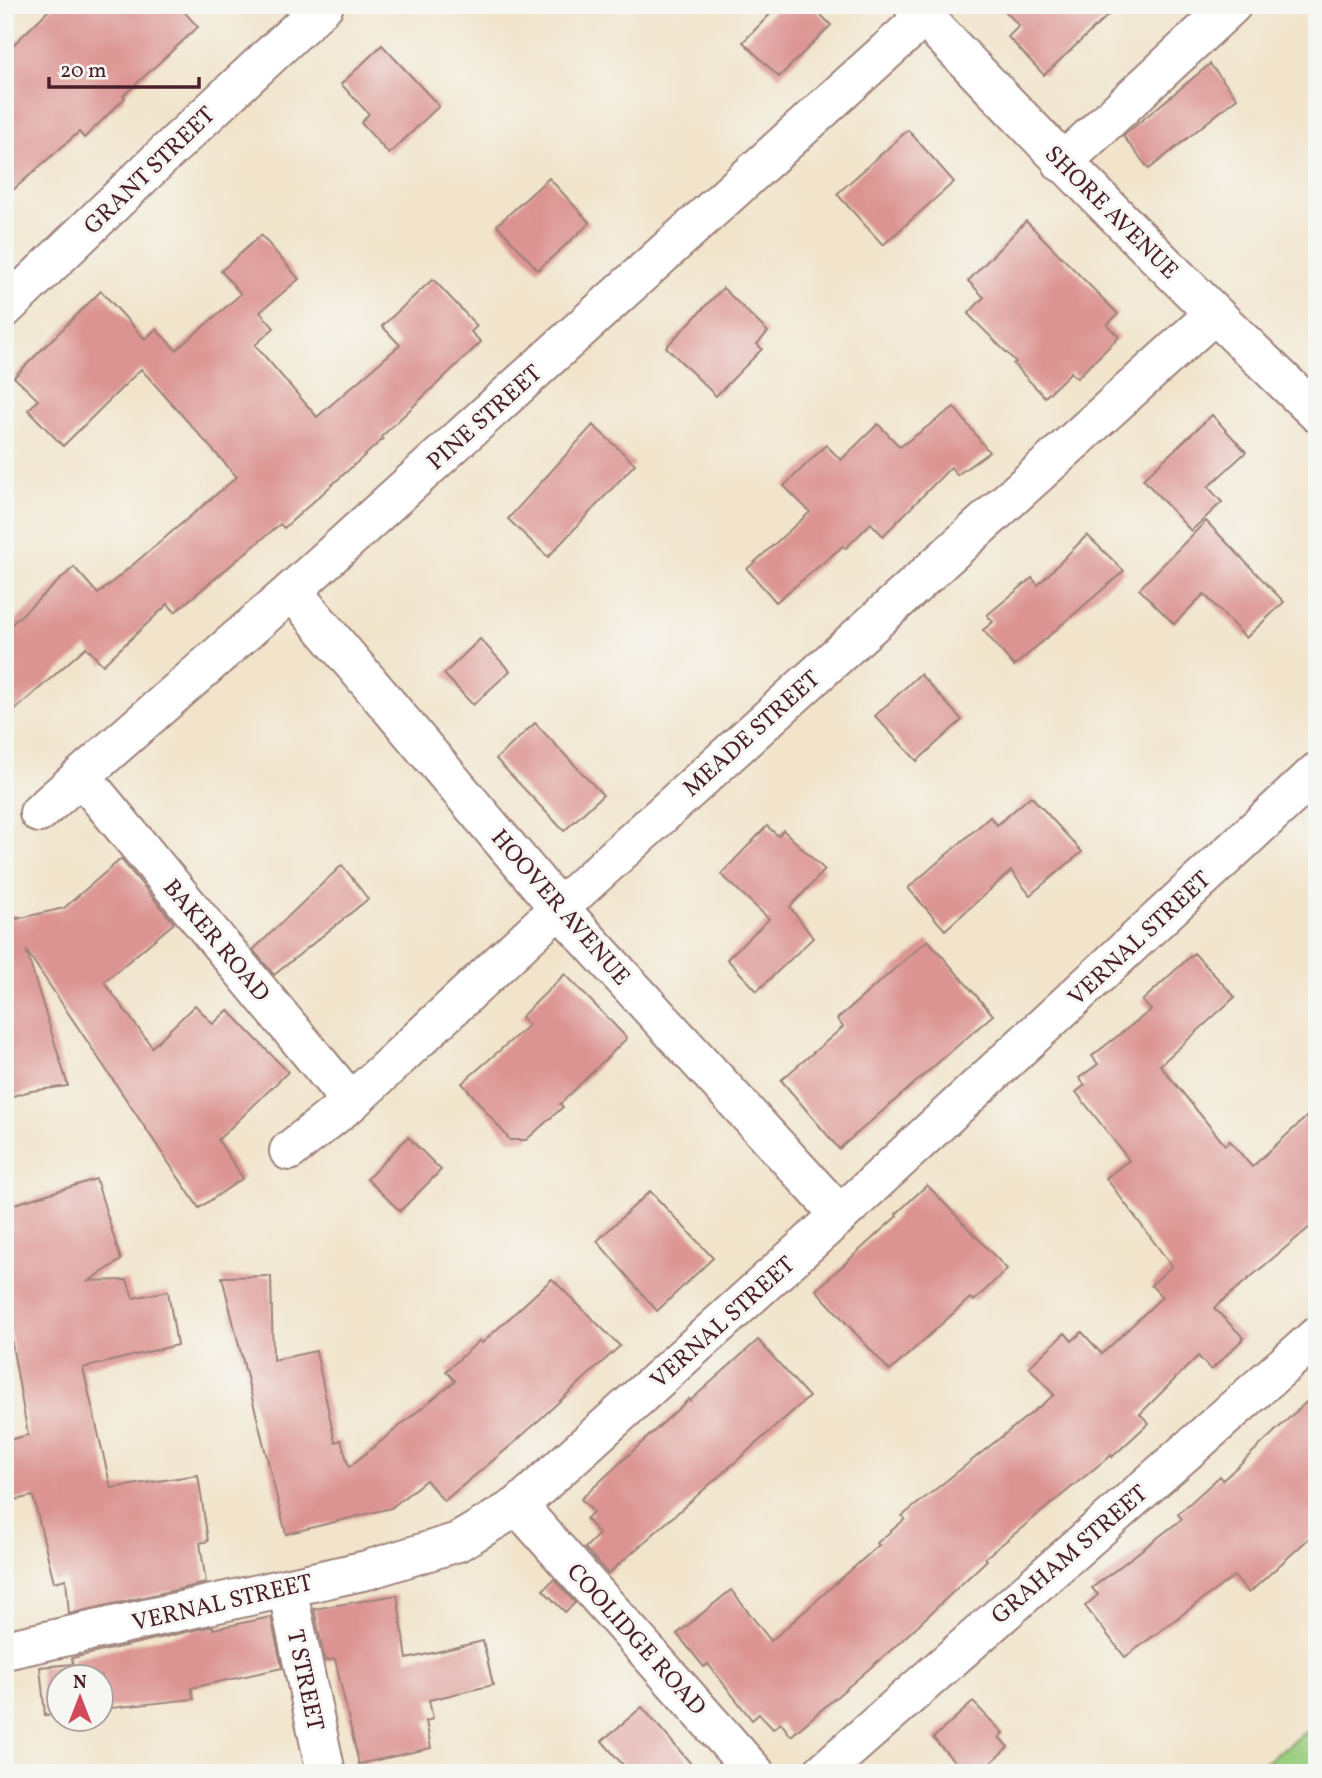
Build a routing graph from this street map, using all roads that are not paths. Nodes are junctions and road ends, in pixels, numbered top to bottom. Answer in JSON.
{"nodes":[{"id":1,"x":324,"y":5,"type":"edge"},
{"id":2,"x":1232,"y":5,"type":"edge"},
{"id":3,"x":918,"y":11,"type":"edge"},
{"id":4,"x":1062,"y":163,"type":"junction"},
{"id":5,"x":5,"y":308,"type":"edge"},
{"id":6,"x":1213,"y":315,"type":"junction"},
{"id":7,"x":1317,"y":413,"type":"edge"},
{"id":8,"x":292,"y":591,"type":"junction"},
{"id":9,"x":1317,"y":772,"type":"edge"},
{"id":10,"x":82,"y":777,"type":"junction"},
{"id":11,"x":39,"y":813,"type":"dead end"},
{"id":12,"x":559,"y":908,"type":"junction"},
{"id":13,"x":351,"y":1102,"type":"junction"},
{"id":14,"x":289,"y":1151,"type":"dead end"},
{"id":15,"x":839,"y":1215,"type":"junction"},
{"id":16,"x":1317,"y":1336,"type":"edge"},
{"id":17,"x":518,"y":1506,"type":"junction"},
{"id":18,"x":287,"y":1588,"type":"junction"},
{"id":19,"x":5,"y":1650,"type":"edge"},
{"id":20,"x":326,"y":1773,"type":"edge"},
{"id":21,"x":755,"y":1773,"type":"edge"},
{"id":22,"x":822,"y":1773,"type":"edge"}],
"edges":[{"from":1,"to":5,"type":"street","name":"GRANT STREET"},
{"from":2,"to":4,"type":"street"},
{"from":3,"to":4,"type":"street","name":"SHORE AVENUE"},
{"from":3,"to":8,"type":"street","name":"PINE STREET"},
{"from":4,"to":6,"type":"street","name":"SHORE AVENUE"},
{"from":6,"to":7,"type":"street","name":"SHORE AVENUE"},
{"from":6,"to":12,"type":"street","name":"MEADE STREET"},
{"from":8,"to":10,"type":"street","name":"PINE STREET"},
{"from":8,"to":12,"type":"street","name":"HOOVER AVENUE"},
{"from":9,"to":15,"type":"street","name":"VERNAL STREET"},
{"from":10,"to":11,"type":"street","name":"PINE STREET"},
{"from":10,"to":13,"type":"street","name":"BAKER ROAD"},
{"from":12,"to":13,"type":"street","name":"MEADE STREET"},
{"from":12,"to":15,"type":"street","name":"HOOVER AVENUE"},
{"from":13,"to":14,"type":"street","name":"MEADE STREET"},
{"from":15,"to":17,"type":"street","name":"VERNAL STREET"},
{"from":16,"to":22,"type":"street","name":"GRAHAM STREET"},
{"from":17,"to":18,"type":"street","name":"VERNAL STREET"},
{"from":17,"to":21,"type":"street","name":"COOLIDGE ROAD"},
{"from":18,"to":19,"type":"street","name":"VERNAL STREET"},
{"from":18,"to":20,"type":"street","name":"T STREET"}]}
